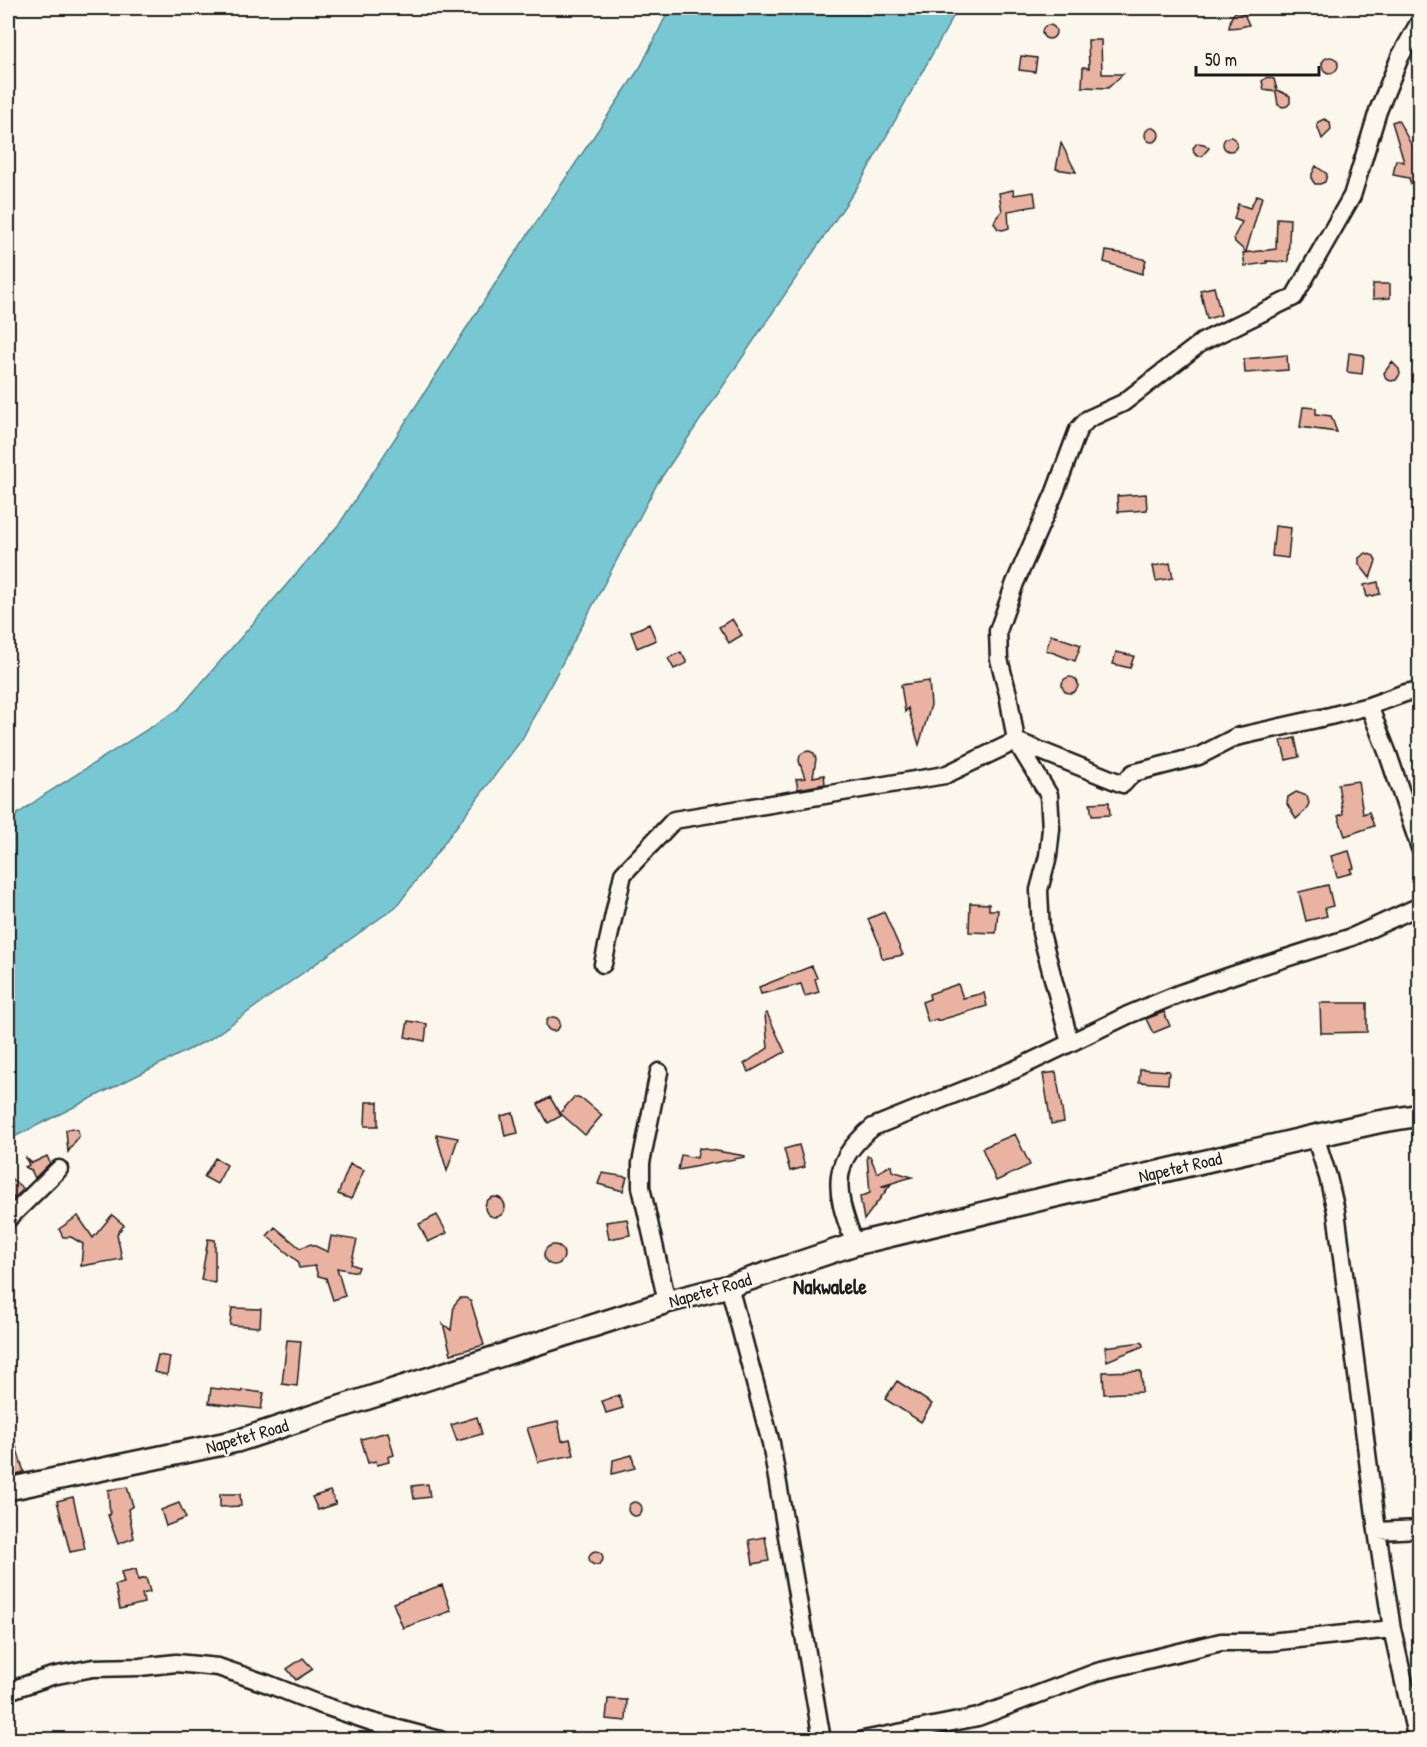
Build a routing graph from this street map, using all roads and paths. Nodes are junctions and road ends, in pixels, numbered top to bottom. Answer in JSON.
{"nodes":[{"id":1,"x":1419,"y":21,"type":"edge"},
{"id":2,"x":1419,"y":690,"type":"edge"},
{"id":3,"x":1369,"y":706,"type":"junction"},
{"id":4,"x":1016,"y":741,"type":"junction"},
{"id":5,"x":1419,"y":848,"type":"edge"},
{"id":6,"x":1419,"y":906,"type":"edge"},
{"id":7,"x":603,"y":964,"type":"dead end"},
{"id":8,"x":1070,"y":1042,"type":"junction"},
{"id":9,"x":659,"y":1072,"type":"dead end"},
{"id":10,"x":1419,"y":1115,"type":"edge"},
{"id":11,"x":1315,"y":1136,"type":"junction"},
{"id":12,"x":59,"y":1169,"type":"dead end"},
{"id":13,"x":8,"y":1219,"type":"edge"},
{"id":14,"x":855,"y":1244,"type":"junction"},
{"id":15,"x":729,"y":1286,"type":"junction"},
{"id":16,"x":667,"y":1302,"type":"junction"},
{"id":17,"x":8,"y":1489,"type":"edge"},
{"id":18,"x":1419,"y":1529,"type":"edge"},
{"id":19,"x":1377,"y":1531,"type":"junction"},
{"id":20,"x":1392,"y":1629,"type":"junction"},
{"id":21,"x":8,"y":1691,"type":"edge"},
{"id":22,"x":440,"y":1740,"type":"edge"},
{"id":23,"x":822,"y":1740,"type":"edge"},
{"id":24,"x":863,"y":1740,"type":"edge"},
{"id":25,"x":1417,"y":1740,"type":"edge"}],
"edges":[{"from":1,"to":4,"type":"street"},
{"from":2,"to":3,"type":"street"},
{"from":3,"to":4,"type":"street"},
{"from":3,"to":5,"type":"street"},
{"from":4,"to":7,"type":"street"},
{"from":4,"to":8,"type":"street"},
{"from":6,"to":8,"type":"street"},
{"from":8,"to":14,"type":"street"},
{"from":9,"to":16,"type":"street"},
{"from":10,"to":11,"type":"main road","name":"Napetet Road"},
{"from":11,"to":14,"type":"main road","name":"Napetet Road"},
{"from":11,"to":19,"type":"street"},
{"from":12,"to":13,"type":"street"},
{"from":14,"to":15,"type":"main road","name":"Napetet Road"},
{"from":15,"to":16,"type":"main road","name":"Napetet Road"},
{"from":15,"to":23,"type":"street"},
{"from":16,"to":17,"type":"main road","name":"Napetet Road"},
{"from":18,"to":19,"type":"street"},
{"from":19,"to":20,"type":"street"},
{"from":20,"to":24,"type":"street"},
{"from":20,"to":25,"type":"street"},
{"from":21,"to":22,"type":"street"}]}
